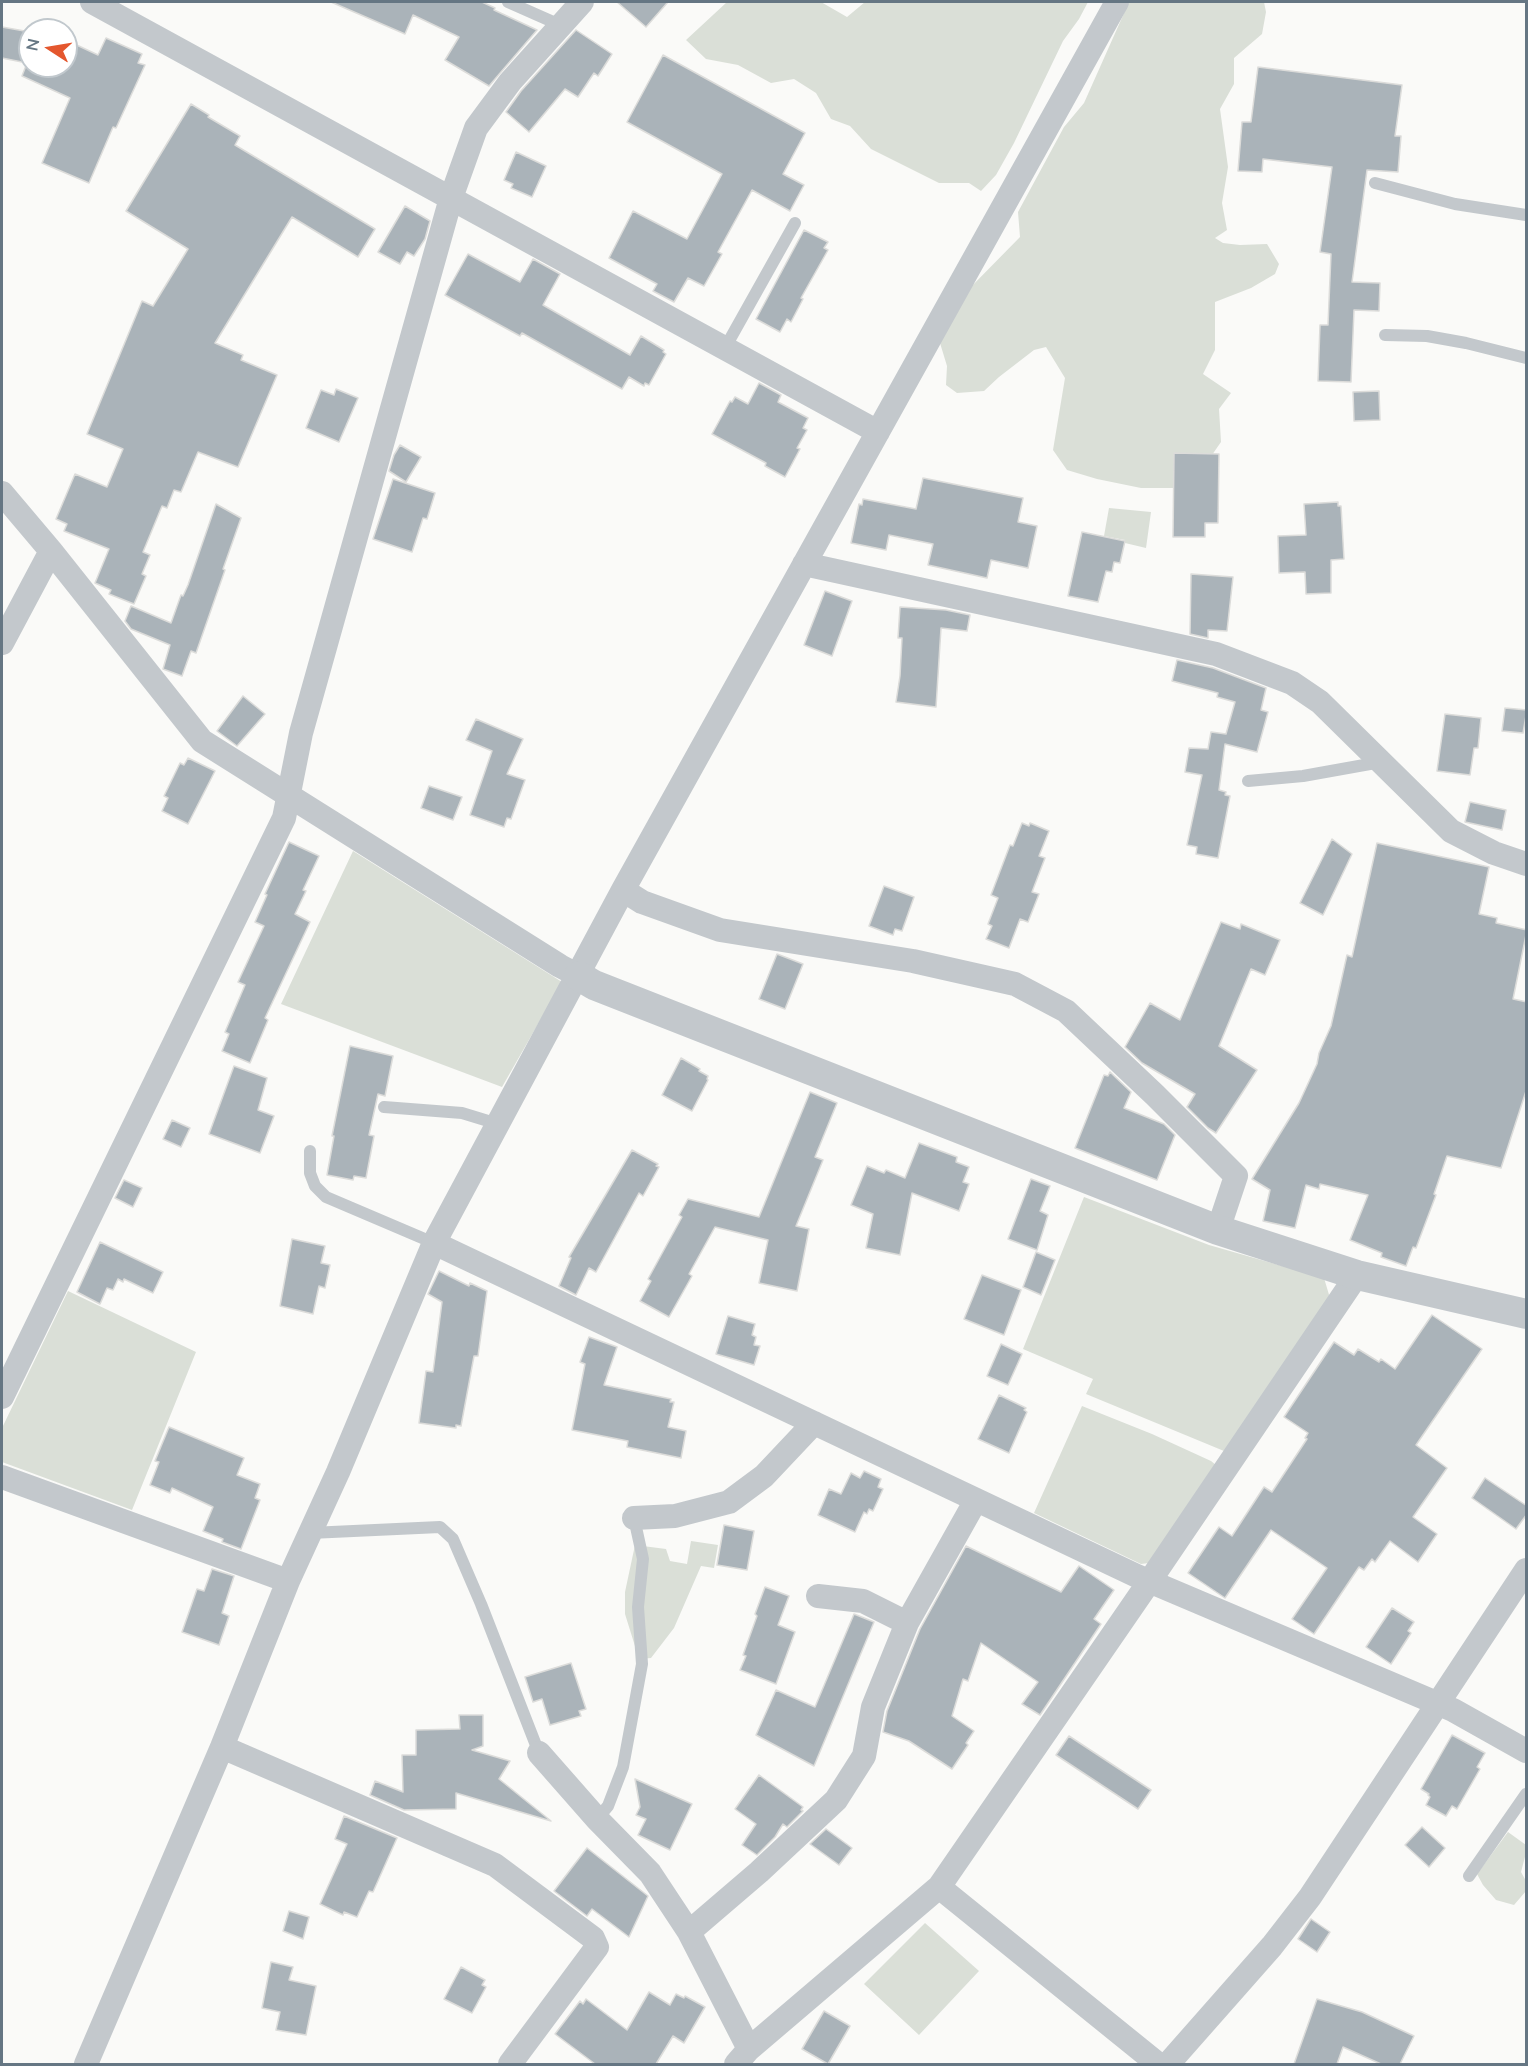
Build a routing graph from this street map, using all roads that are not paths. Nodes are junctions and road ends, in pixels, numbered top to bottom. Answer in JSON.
{"nodes":[{"id":1,"x":92,"y":2,"type":"edge"},
{"id":2,"x":508,"y":2,"type":"edge"},
{"id":3,"x":582,"y":2,"type":"edge"},
{"id":4,"x":1117,"y":2,"type":"edge"},
{"id":5,"x":560,"y":25,"type":"junction"},
{"id":6,"x":1375,"y":183,"type":"dead end"},
{"id":7,"x":451,"y":198,"type":"junction"},
{"id":8,"x":1527,"y":215,"type":"edge"},
{"id":9,"x":795,"y":223,"type":"dead end"},
{"id":10,"x":1385,"y":335,"type":"dead end"},
{"id":11,"x":724,"y":348,"type":"junction"},
{"id":12,"x":1527,"y":358,"type":"edge"},
{"id":13,"x":878,"y":432,"type":"junction"},
{"id":14,"x":2,"y":493,"type":"edge"},
{"id":15,"x":51,"y":551,"type":"junction"},
{"id":16,"x":804,"y":564,"type":"junction"},
{"id":17,"x":2,"y":643,"type":"edge"},
{"id":18,"x":1381,"y":762,"type":"junction"},
{"id":19,"x":1248,"y":781,"type":"dead end"},
{"id":20,"x":289,"y":794,"type":"junction"},
{"id":21,"x":1527,"y":864,"type":"edge"},
{"id":22,"x":623,"y":890,"type":"junction"},
{"id":23,"x":579,"y":976,"type":"junction"},
{"id":24,"x":384,"y":1107,"type":"dead end"},
{"id":25,"x":498,"y":1124,"type":"junction"},
{"id":26,"x":310,"y":1151,"type":"dead end"},
{"id":27,"x":1218,"y":1230,"type":"junction"},
{"id":28,"x":434,"y":1243,"type":"junction"},
{"id":29,"x":1357,"y":1275,"type":"junction"},
{"id":30,"x":1527,"y":1314,"type":"edge"},
{"id":31,"x":2,"y":1396,"type":"edge"},
{"id":32,"x":814,"y":1423,"type":"junction"},
{"id":33,"x":2,"y":1477,"type":"edge"},
{"id":34,"x":976,"y":1500,"type":"junction"},
{"id":35,"x":634,"y":1518,"type":"joint"},
{"id":36,"x":310,"y":1533,"type":"junction"},
{"id":37,"x":1527,"y":1570,"type":"edge"},
{"id":38,"x":288,"y":1581,"type":"junction"},
{"id":39,"x":1149,"y":1582,"type":"junction"},
{"id":40,"x":818,"y":1596,"type":"dead end"},
{"id":41,"x":907,"y":1623,"type":"junction"},
{"id":42,"x":1439,"y":1704,"type":"junction"},
{"id":43,"x":222,"y":1747,"type":"junction"},
{"id":44,"x":1527,"y":1751,"type":"edge"},
{"id":45,"x":539,"y":1754,"type":"joint"},
{"id":46,"x":1527,"y":1794,"type":"edge"},
{"id":47,"x":597,"y":1819,"type":"junction"},
{"id":48,"x":1469,"y":1876,"type":"dead end"},
{"id":49,"x":939,"y":1887,"type":"junction"},
{"id":50,"x":689,"y":1932,"type":"junction"},
{"id":51,"x":742,"y":2057,"type":"edge"},
{"id":52,"x":86,"y":2064,"type":"edge"},
{"id":53,"x":510,"y":2064,"type":"edge"},
{"id":54,"x":1158,"y":2064,"type":"edge"},
{"id":55,"x":1168,"y":2064,"type":"edge"}],
"edges":[{"from":1,"to":7,"type":"street"},
{"from":2,"to":5,"type":"lane"},
{"from":3,"to":5,"type":"street"},
{"from":4,"to":13,"type":"street"},
{"from":5,"to":7,"type":"street"},
{"from":6,"to":8,"type":"lane"},
{"from":7,"to":11,"type":"street"},
{"from":7,"to":20,"type":"street"},
{"from":9,"to":11,"type":"lane"},
{"from":10,"to":12,"type":"lane"},
{"from":11,"to":13,"type":"street"},
{"from":13,"to":16,"type":"street"},
{"from":14,"to":15,"type":"street"},
{"from":15,"to":17,"type":"street"},
{"from":15,"to":20,"type":"street"},
{"from":16,"to":18,"type":"street"},
{"from":16,"to":22,"type":"street"},
{"from":18,"to":19,"type":"lane"},
{"from":18,"to":21,"type":"street"},
{"from":20,"to":23,"type":"street"},
{"from":20,"to":31,"type":"street"},
{"from":22,"to":23,"type":"street"},
{"from":22,"to":27,"type":"street"},
{"from":23,"to":25,"type":"street"},
{"from":23,"to":27,"type":"street"},
{"from":24,"to":25,"type":"lane"},
{"from":25,"to":28,"type":"street"},
{"from":26,"to":28,"type":"lane"},
{"from":27,"to":29,"type":"street"},
{"from":28,"to":32,"type":"street"},
{"from":28,"to":36,"type":"street"},
{"from":29,"to":30,"type":"street"},
{"from":29,"to":39,"type":"street"},
{"from":32,"to":34,"type":"street"},
{"from":32,"to":35,"type":"street"},
{"from":33,"to":38,"type":"street"},
{"from":34,"to":39,"type":"street"},
{"from":34,"to":41,"type":"street"},
{"from":35,"to":47,"type":"lane"},
{"from":36,"to":38,"type":"street"},
{"from":36,"to":45,"type":"lane"},
{"from":37,"to":42,"type":"street"},
{"from":38,"to":43,"type":"street"},
{"from":39,"to":42,"type":"street"},
{"from":39,"to":49,"type":"street"},
{"from":40,"to":41,"type":"street"},
{"from":41,"to":50,"type":"street"},
{"from":42,"to":44,"type":"street"},
{"from":42,"to":55,"type":"street"},
{"from":43,"to":52,"type":"street"},
{"from":43,"to":53,"type":"street"},
{"from":45,"to":47,"type":"street"},
{"from":46,"to":48,"type":"lane"},
{"from":47,"to":50,"type":"street"},
{"from":49,"to":51,"type":"street"},
{"from":49,"to":54,"type":"street"},
{"from":50,"to":51,"type":"street"}]}
